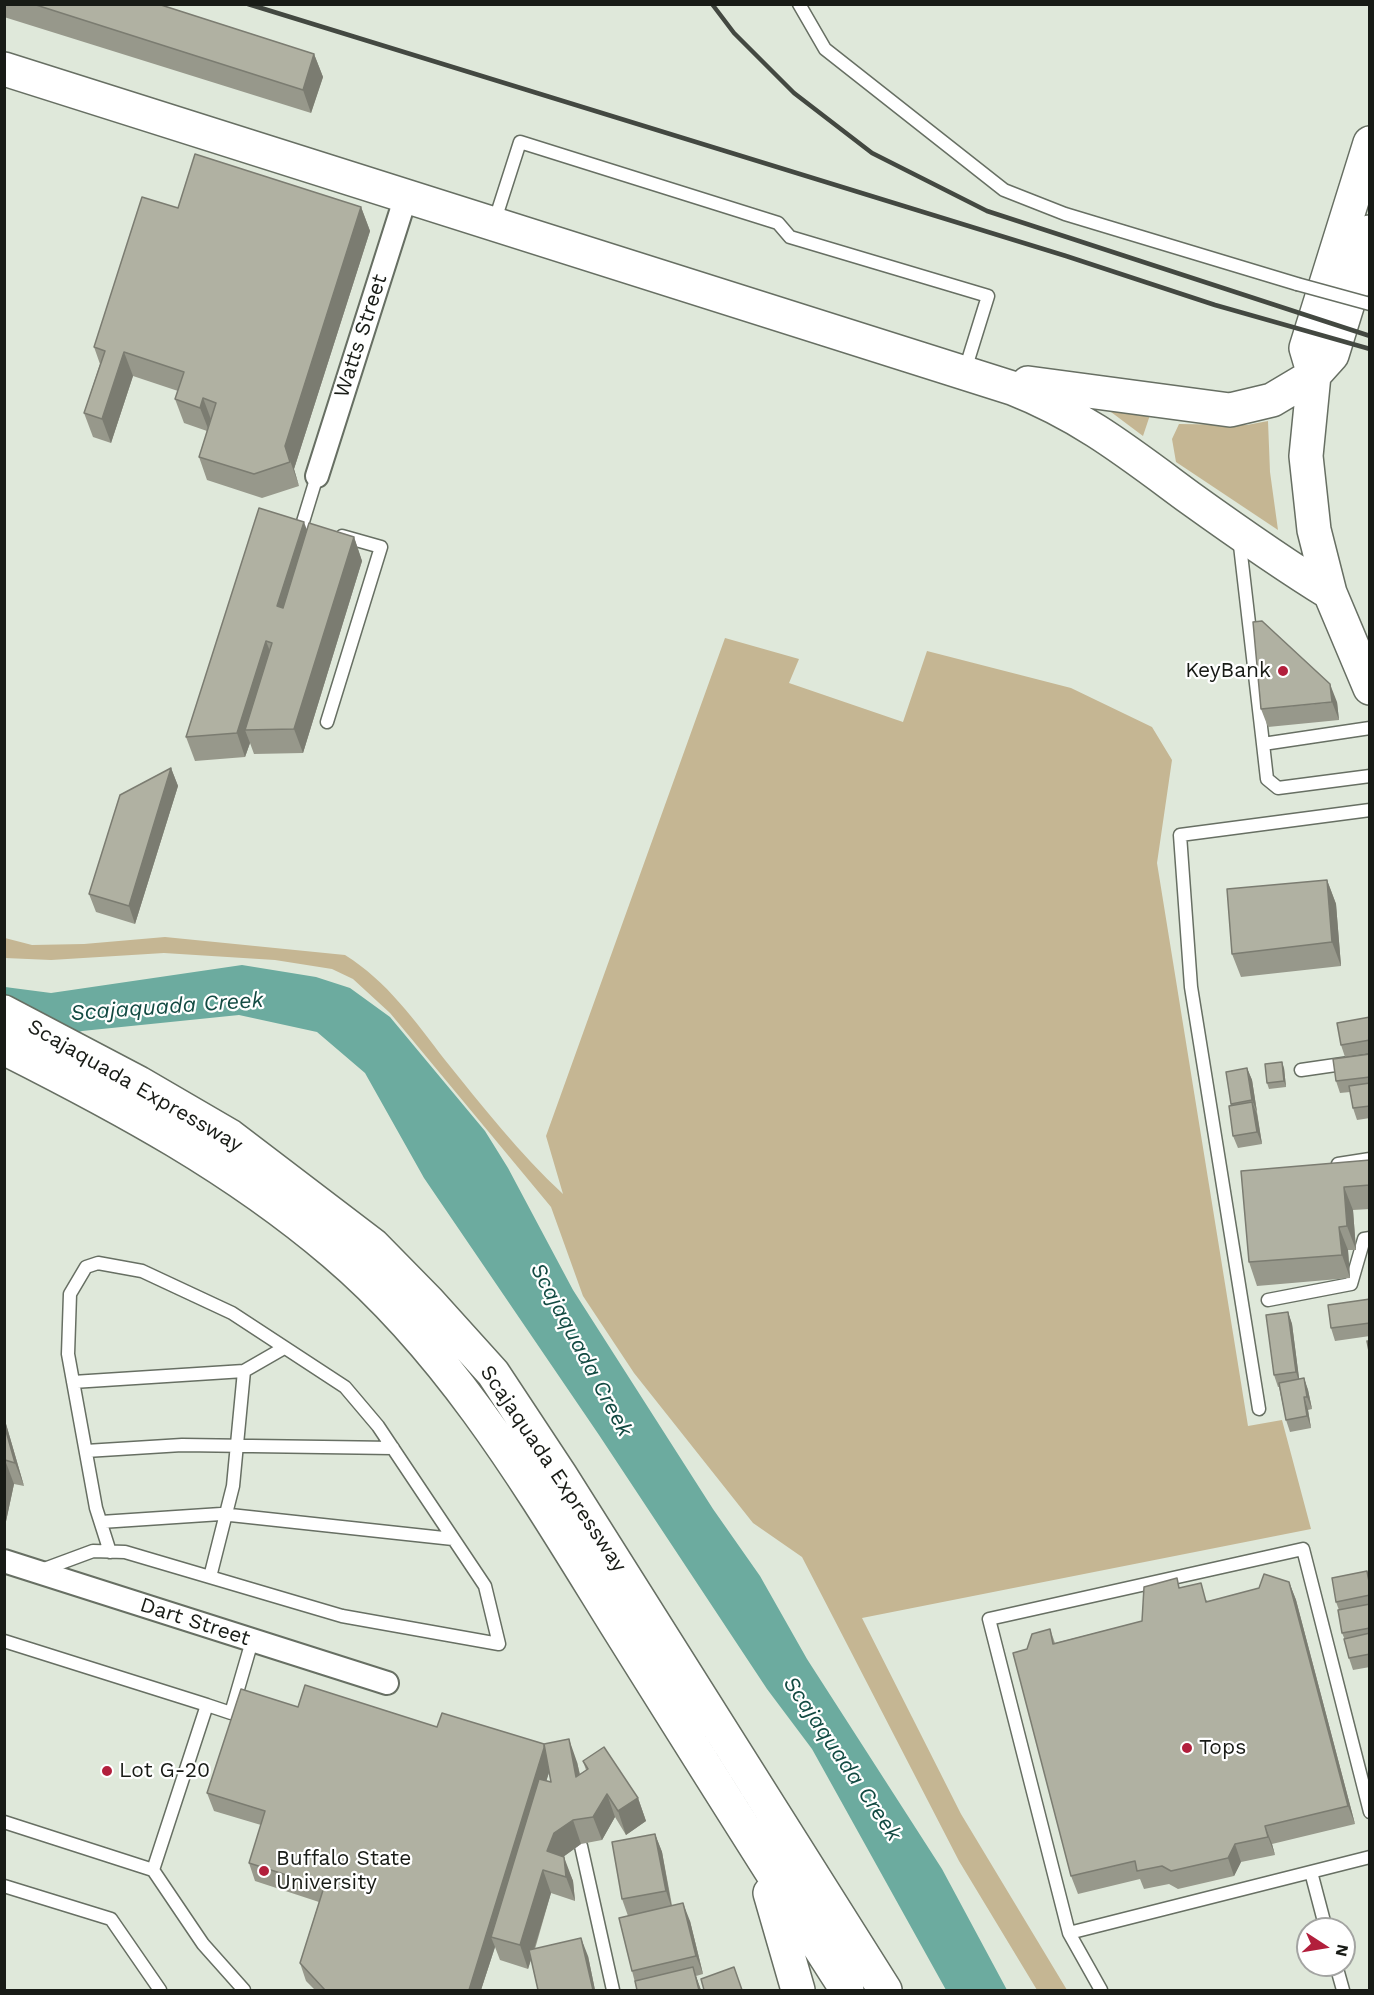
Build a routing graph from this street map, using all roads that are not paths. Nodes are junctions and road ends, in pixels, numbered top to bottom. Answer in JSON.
{"nodes":[{"id":1,"x":799,"y":4,"type":"edge"},
{"id":2,"x":4,"y":69,"type":"edge"},
{"id":3,"x":1370,"y":143,"type":"edge"},
{"id":4,"x":406,"y":196,"type":"junction"},
{"id":5,"x":494,"y":224,"type":"junction"},
{"id":6,"x":1370,"y":232,"type":"edge"},
{"id":7,"x":1370,"y":304,"type":"edge"},
{"id":8,"x":974,"y":375,"type":"junction"},
{"id":9,"x":1314,"y":375,"type":"junction"},
{"id":10,"x":317,"y":476,"type":"joint"},
{"id":11,"x":1238,"y":533,"type":"junction"},
{"id":12,"x":1330,"y":592,"type":"junction"},
{"id":13,"x":1369,"y":686,"type":"edge"},
{"id":14,"x":327,"y":722,"type":"dead end"},
{"id":15,"x":1370,"y":728,"type":"edge"},
{"id":16,"x":1263,"y":744,"type":"junction"},
{"id":17,"x":1370,"y":776,"type":"edge"},
{"id":18,"x":1370,"y":810,"type":"edge"},
{"id":19,"x":4,"y":1012,"type":"edge"},
{"id":20,"x":4,"y":1048,"type":"edge"},
{"id":21,"x":1370,"y":1060,"type":"edge"},
{"id":22,"x":1301,"y":1070,"type":"dead end"},
{"id":23,"x":223,"y":1150,"type":"junction"},
{"id":24,"x":1370,"y":1159,"type":"edge"},
{"id":25,"x":1323,"y":1166,"type":"edge"},
{"id":26,"x":1370,"y":1238,"type":"edge"},
{"id":27,"x":1268,"y":1300,"type":"dead end"},
{"id":28,"x":284,"y":1348,"type":"junction"},
{"id":29,"x":244,"y":1371,"type":"junction"},
{"id":30,"x":73,"y":1382,"type":"junction"},
{"id":31,"x":1259,"y":1409,"type":"dead end"},
{"id":32,"x":237,"y":1445,"type":"junction"},
{"id":33,"x":393,"y":1448,"type":"junction"},
{"id":34,"x":86,"y":1451,"type":"junction"},
{"id":35,"x":226,"y":1515,"type":"junction"},
{"id":36,"x":101,"y":1522,"type":"junction"},
{"id":37,"x":453,"y":1539,"type":"junction"},
{"id":38,"x":110,"y":1552,"type":"junction"},
{"id":39,"x":4,"y":1561,"type":"edge"},
{"id":40,"x":38,"y":1572,"type":"junction"},
{"id":41,"x":210,"y":1577,"type":"junction"},
{"id":42,"x":4,"y":1641,"type":"edge"},
{"id":43,"x":252,"y":1641,"type":"junction"},
{"id":44,"x":387,"y":1683,"type":"dead end"},
{"id":45,"x":207,"y":1705,"type":"junction"},
{"id":46,"x":1370,"y":1812,"type":"edge"},
{"id":47,"x":4,"y":1822,"type":"edge"},
{"id":48,"x":581,"y":1846,"type":"dead end"},
{"id":49,"x":754,"y":1846,"type":"junction"},
{"id":50,"x":1370,"y":1857,"type":"edge"},
{"id":51,"x":153,"y":1870,"type":"junction"},
{"id":52,"x":1311,"y":1872,"type":"junction"},
{"id":53,"x":4,"y":1886,"type":"edge"},
{"id":54,"x":1323,"y":1917,"type":"edge"},
{"id":55,"x":1069,"y":1933,"type":"junction"},
{"id":56,"x":160,"y":1990,"type":"edge"},
{"id":57,"x":244,"y":1990,"type":"edge"},
{"id":58,"x":613,"y":1990,"type":"edge"},
{"id":59,"x":798,"y":1990,"type":"edge"},
{"id":60,"x":847,"y":1990,"type":"edge"},
{"id":61,"x":885,"y":1990,"type":"edge"},
{"id":62,"x":1101,"y":1990,"type":"edge"}],
"edges":[{"from":1,"to":7,"type":"lane","bridge":true},
{"from":2,"to":4,"type":"main road"},
{"from":3,"to":9,"type":"main road"},
{"from":4,"to":5,"type":"main road"},
{"from":4,"to":10,"type":"street","name":"Watts Street"},
{"from":5,"to":8,"type":"main road"},
{"from":5,"to":8,"type":"lane"},
{"from":6,"to":9,"type":"main road"},
{"from":8,"to":9,"type":"main road"},
{"from":8,"to":11,"type":"main road"},
{"from":9,"to":12,"type":"main road"},
{"from":10,"to":14,"type":"lane"},
{"from":11,"to":12,"type":"main road"},
{"from":11,"to":16,"type":"lane"},
{"from":12,"to":13,"type":"main road"},
{"from":15,"to":16,"type":"lane"},
{"from":16,"to":17,"type":"lane"},
{"from":18,"to":31,"type":"lane"},
{"from":19,"to":23,"type":"main road","name":"Scajaquada Expressway"},
{"from":20,"to":23,"type":"main road","name":"Scajaquada Expressway"},
{"from":21,"to":22,"type":"lane"},
{"from":23,"to":49,"type":"main road","name":"Scajaquada Expressway"},
{"from":23,"to":61,"type":"main road","name":"Scajaquada Expressway"},
{"from":24,"to":25,"type":"lane"},
{"from":26,"to":27,"type":"lane"},
{"from":28,"to":29,"type":"lane"},
{"from":28,"to":30,"type":"lane"},
{"from":28,"to":33,"type":"lane"},
{"from":29,"to":30,"type":"lane"},
{"from":29,"to":32,"type":"lane"},
{"from":30,"to":34,"type":"lane"},
{"from":32,"to":33,"type":"lane"},
{"from":32,"to":34,"type":"lane"},
{"from":32,"to":35,"type":"lane"},
{"from":33,"to":37,"type":"lane"},
{"from":34,"to":36,"type":"lane"},
{"from":35,"to":36,"type":"lane"},
{"from":35,"to":37,"type":"lane"},
{"from":35,"to":41,"type":"lane"},
{"from":36,"to":38,"type":"lane"},
{"from":37,"to":41,"type":"lane"},
{"from":38,"to":40,"type":"lane"},
{"from":38,"to":41,"type":"lane"},
{"from":39,"to":40,"type":"street","name":"Dart Street"},
{"from":40,"to":43,"type":"street","name":"Dart Street"},
{"from":42,"to":45,"type":"lane"},
{"from":43,"to":44,"type":"street","name":"Dart Street"},
{"from":43,"to":45,"type":"lane"},
{"from":45,"to":51,"type":"lane"},
{"from":46,"to":55,"type":"lane"},
{"from":47,"to":51,"type":"lane"},
{"from":48,"to":58,"type":"lane"},
{"from":49,"to":59,"type":"main road"},
{"from":49,"to":60,"type":"main road","name":"Scajaquada Expressway"},
{"from":50,"to":52,"type":"lane"},
{"from":51,"to":57,"type":"lane"},
{"from":52,"to":54,"type":"lane"},
{"from":52,"to":55,"type":"lane"},
{"from":53,"to":56,"type":"lane"},
{"from":55,"to":62,"type":"lane"}]}
